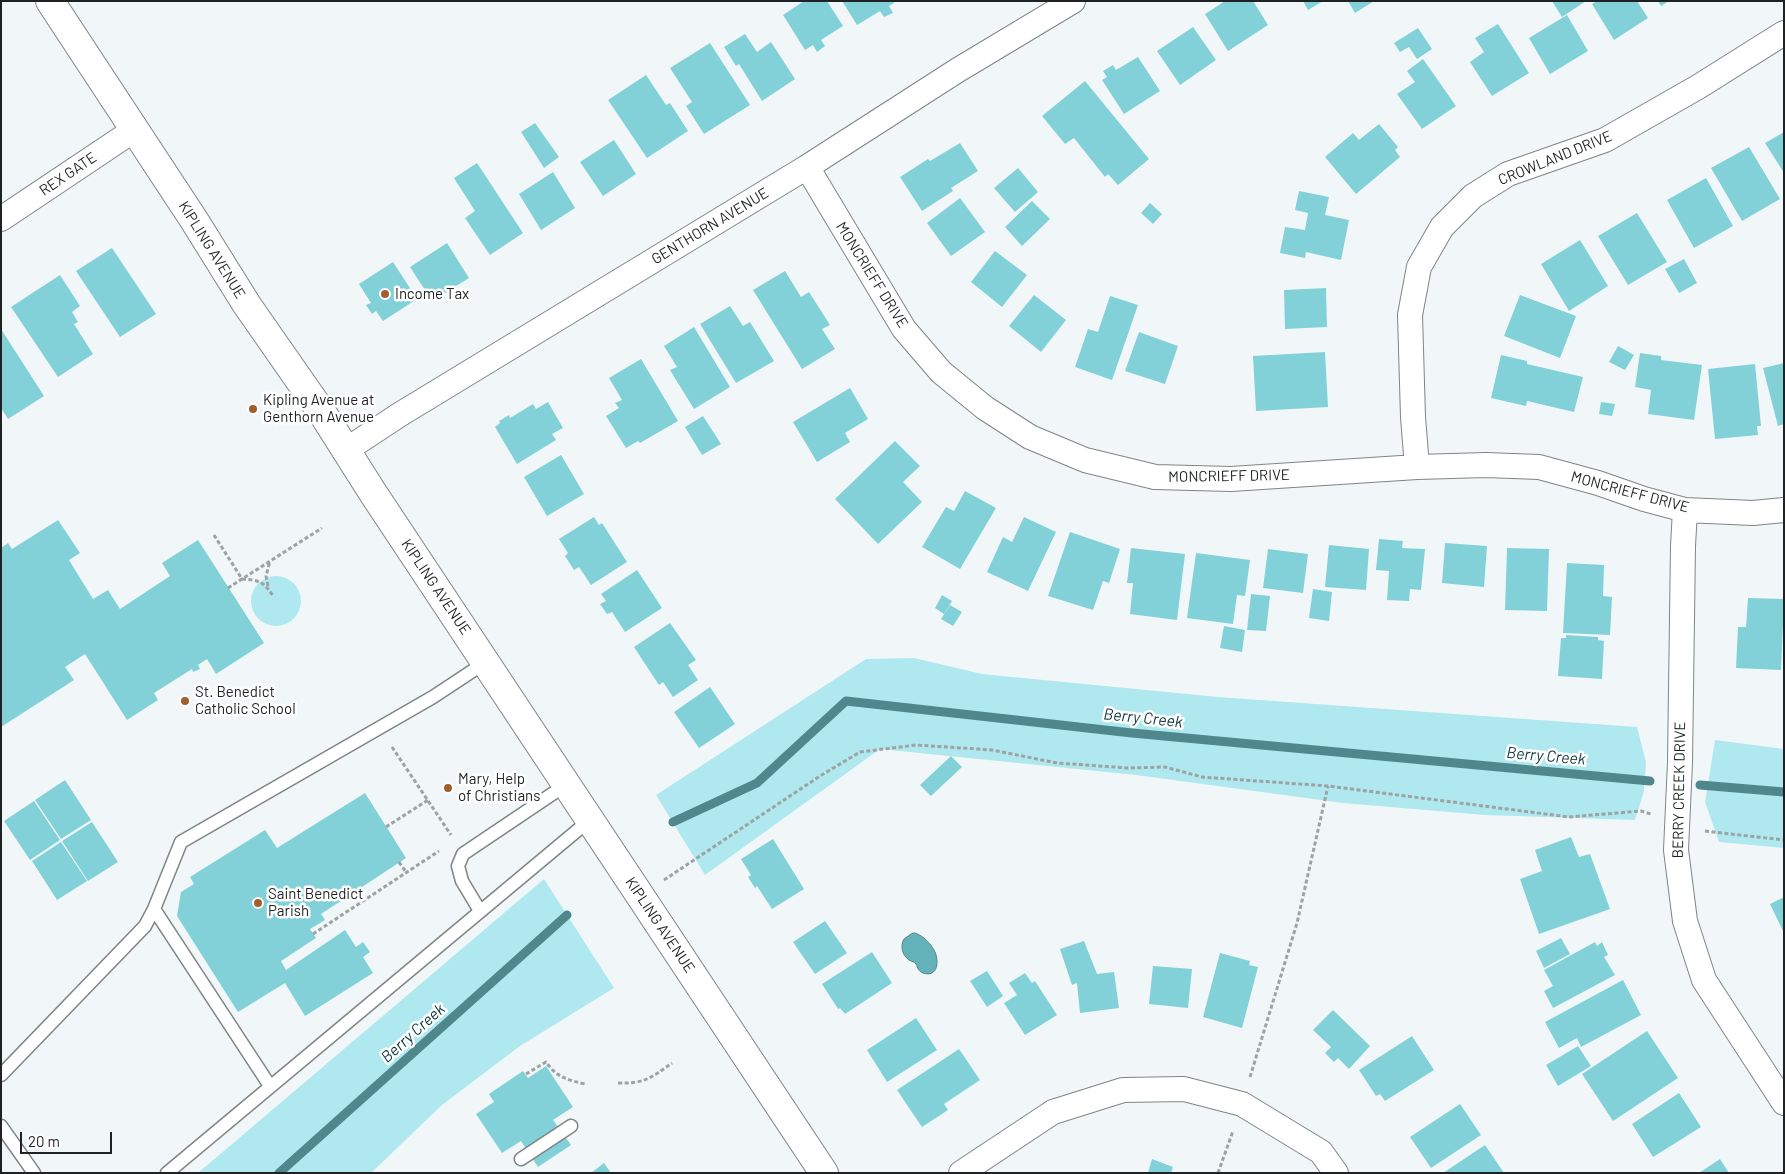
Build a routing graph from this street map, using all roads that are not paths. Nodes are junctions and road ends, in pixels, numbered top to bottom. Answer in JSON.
{"nodes":[{"id":1,"x":50,"y":1,"type":"edge"},
{"id":2,"x":1073,"y":1,"type":"edge"},
{"id":3,"x":1784,"y":33,"type":"edge"},
{"id":4,"x":134,"y":130,"type":"junction"},
{"id":5,"x":806,"y":167,"type":"junction"},
{"id":6,"x":1,"y":218,"type":"edge"},
{"id":7,"x":346,"y":450,"type":"junction"},
{"id":8,"x":1417,"y":467,"type":"junction"},
{"id":9,"x":1685,"y":510,"type":"junction"},
{"id":10,"x":1784,"y":510,"type":"edge"},
{"id":11,"x":486,"y":662,"type":"junction"},
{"id":12,"x":567,"y":784,"type":"junction"},
{"id":13,"x":594,"y":824,"type":"junction"},
{"id":14,"x":154,"y":909,"type":"junction"},
{"id":15,"x":480,"y":911,"type":"junction"},
{"id":16,"x":1,"y":1075,"type":"edge"},
{"id":17,"x":270,"y":1086,"type":"junction"},
{"id":18,"x":1784,"y":1103,"type":"edge"},
{"id":19,"x":1,"y":1126,"type":"edge"},
{"id":20,"x":571,"y":1126,"type":"dead end"},
{"id":21,"x":521,"y":1159,"type":"dead end"},
{"id":22,"x":34,"y":1173,"type":"edge"},
{"id":23,"x":167,"y":1173,"type":"edge"},
{"id":24,"x":824,"y":1173,"type":"edge"},
{"id":25,"x":961,"y":1173,"type":"edge"},
{"id":26,"x":1336,"y":1173,"type":"edge"}],
"edges":[{"from":1,"to":4,"type":"main road","name":"KIPLING AVENUE"},
{"from":2,"to":5,"type":"street","name":"GENTHORN AVENUE"},
{"from":3,"to":8,"type":"street","name":"CROWLAND DRIVE"},
{"from":4,"to":6,"type":"street","name":"REX GATE"},
{"from":4,"to":7,"type":"main road","name":"KIPLING AVENUE"},
{"from":5,"to":7,"type":"street","name":"GENTHORN AVENUE"},
{"from":5,"to":8,"type":"street","name":"MONCRIEFF DRIVE"},
{"from":7,"to":11,"type":"main road","name":"KIPLING AVENUE"},
{"from":8,"to":9,"type":"street","name":"MONCRIEFF DRIVE"},
{"from":9,"to":10,"type":"street","name":"MONCRIEFF DRIVE"},
{"from":9,"to":18,"type":"street","name":"BERRY CREEK DRIVE"},
{"from":11,"to":12,"type":"main road","name":"KIPLING AVENUE"},
{"from":11,"to":14,"type":"lane"},
{"from":12,"to":13,"type":"main road","name":"KIPLING AVENUE"},
{"from":12,"to":15,"type":"lane"},
{"from":13,"to":15,"type":"lane"},
{"from":13,"to":24,"type":"main road","name":"KIPLING AVENUE"},
{"from":14,"to":16,"type":"lane"},
{"from":14,"to":17,"type":"lane"},
{"from":15,"to":17,"type":"lane"},
{"from":17,"to":23,"type":"lane"},
{"from":19,"to":22,"type":"lane"},
{"from":20,"to":21,"type":"lane"},
{"from":25,"to":26,"type":"street"}]}
